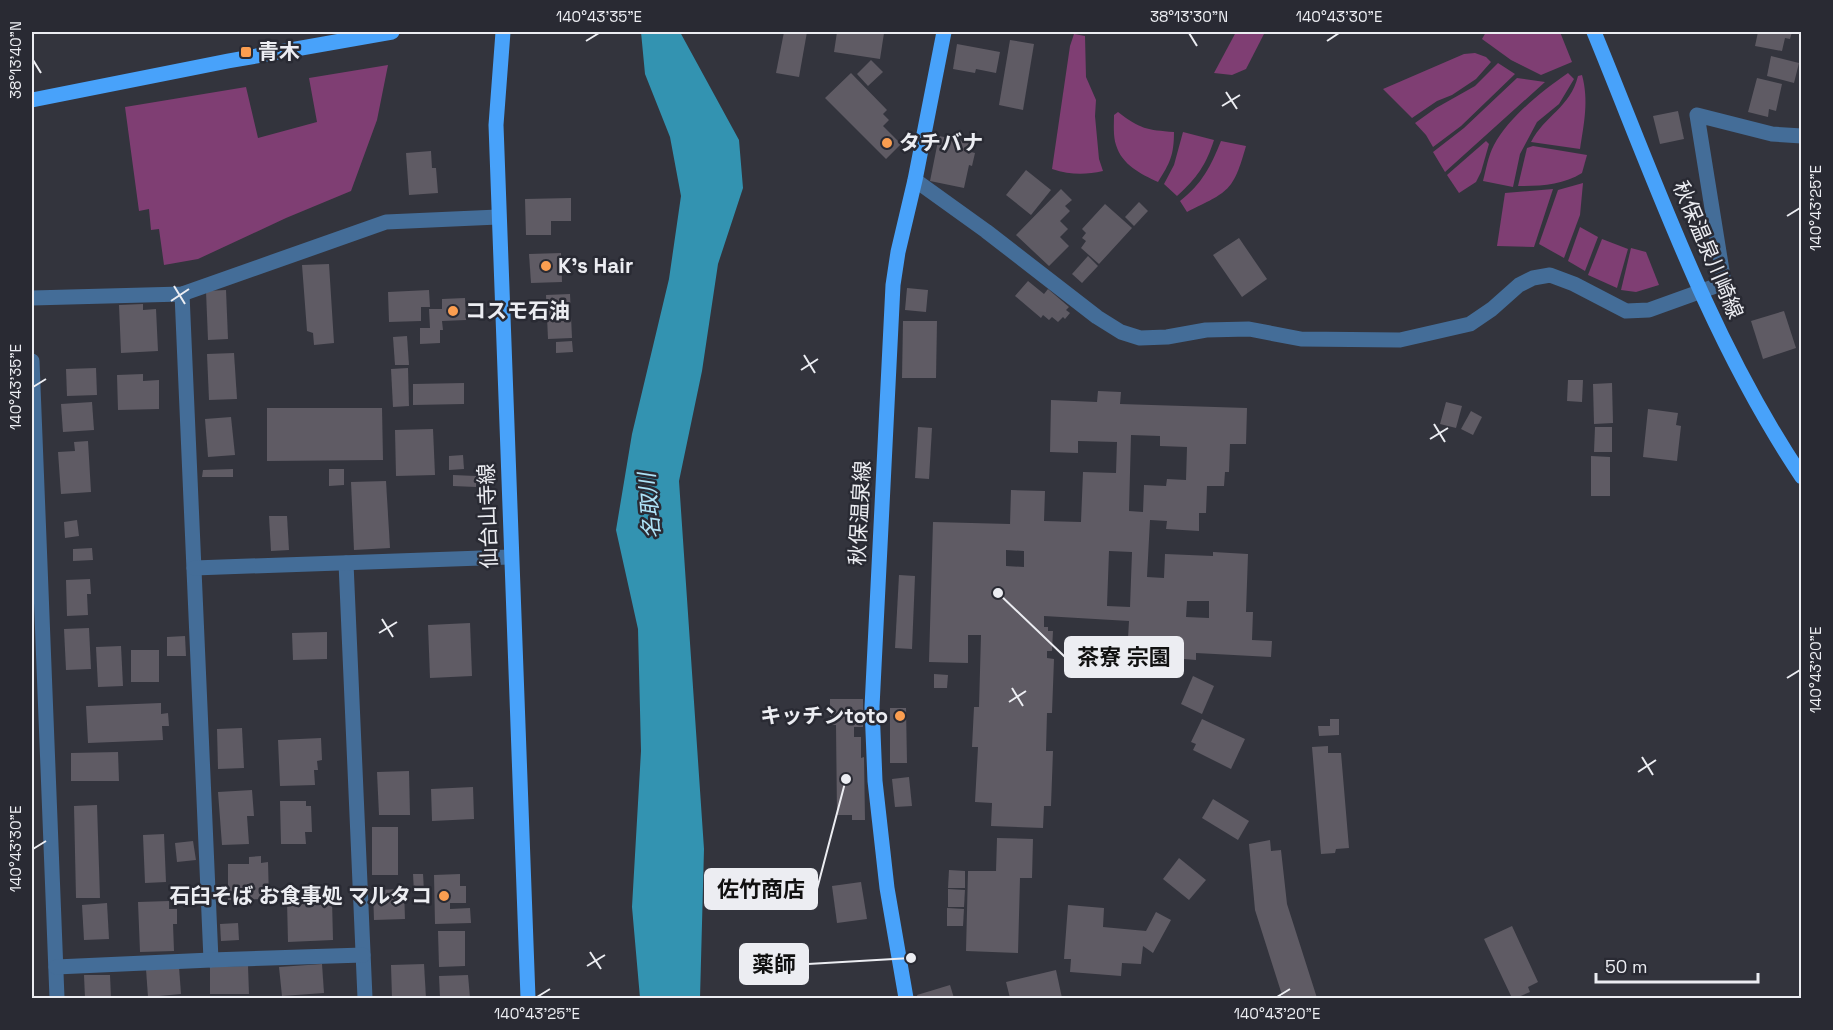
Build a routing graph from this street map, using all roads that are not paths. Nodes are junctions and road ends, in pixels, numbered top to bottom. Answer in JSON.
{"nodes":[{"id":1,"x":392,"y":32,"type":"edge"},
{"id":2,"x":503,"y":32,"type":"edge"},
{"id":3,"x":944,"y":32,"type":"edge"},
{"id":4,"x":1594,"y":32,"type":"edge"},
{"id":5,"x":32,"y":100,"type":"edge"},
{"id":6,"x":1802,"y":136,"type":"edge"},
{"id":7,"x":915,"y":180,"type":"junction"},
{"id":8,"x":498,"y":218,"type":"junction"},
{"id":9,"x":1701,"y":292,"type":"junction"},
{"id":10,"x":182,"y":294,"type":"junction"},
{"id":11,"x":32,"y":298,"type":"edge"},
{"id":12,"x":32,"y":361,"type":"edge"},
{"id":13,"x":1802,"y":477,"type":"edge"},
{"id":14,"x":511,"y":557,"type":"junction"},
{"id":15,"x":346,"y":563,"type":"junction"},
{"id":16,"x":194,"y":568,"type":"junction"},
{"id":17,"x":38,"y":700,"type":"edge"},
{"id":18,"x":363,"y":955,"type":"junction"},
{"id":19,"x":211,"y":960,"type":"junction"},
{"id":20,"x":56,"y":968,"type":"junction"},
{"id":21,"x":57,"y":999,"type":"edge"},
{"id":22,"x":365,"y":999,"type":"edge"},
{"id":23,"x":528,"y":999,"type":"edge"},
{"id":24,"x":906,"y":999,"type":"edge"}],
"edges":[{"from":1,"to":5,"type":"main road"},
{"from":2,"to":8,"type":"main road","name":"仙台山寺線"},
{"from":3,"to":7,"type":"main road","name":"秋保温泉線"},
{"from":4,"to":9,"type":"main road","name":"秋保温泉川崎線"},
{"from":6,"to":9,"type":"street"},
{"from":7,"to":9,"type":"street"},
{"from":7,"to":24,"type":"main road","name":"秋保温泉線"},
{"from":8,"to":10,"type":"street"},
{"from":8,"to":14,"type":"main road","name":"仙台山寺線"},
{"from":9,"to":13,"type":"main road","name":"秋保温泉川崎線"},
{"from":10,"to":11,"type":"street"},
{"from":10,"to":16,"type":"street"},
{"from":12,"to":17,"type":"street"},
{"from":14,"to":15,"type":"street"},
{"from":14,"to":23,"type":"main road","name":"仙台山寺線"},
{"from":15,"to":16,"type":"street"},
{"from":15,"to":18,"type":"street"},
{"from":16,"to":19,"type":"street"},
{"from":17,"to":20,"type":"street"},
{"from":18,"to":19,"type":"street"},
{"from":18,"to":22,"type":"street"},
{"from":19,"to":20,"type":"street"},
{"from":20,"to":21,"type":"street"}]}
